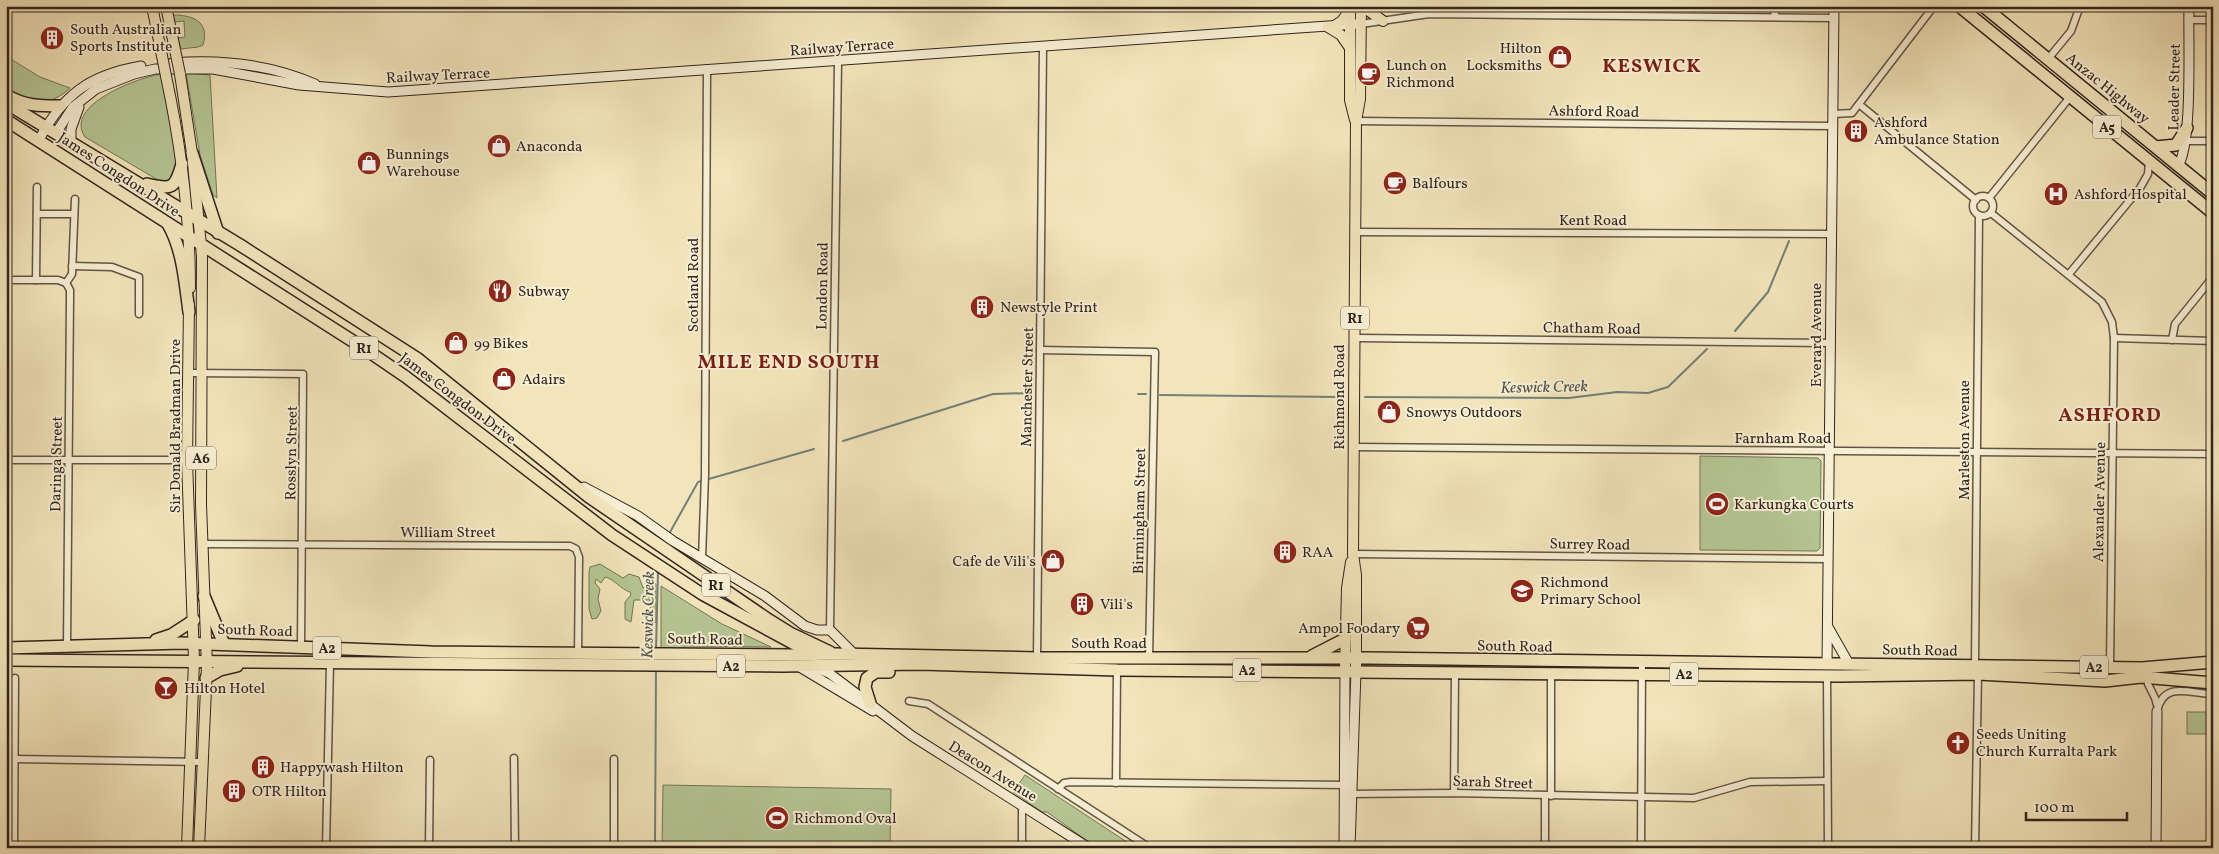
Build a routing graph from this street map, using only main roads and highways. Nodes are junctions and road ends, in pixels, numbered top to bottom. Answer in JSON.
{"nodes":[{"id":1,"x":152,"y":6,"type":"edge"},
{"id":2,"x":166,"y":6,"type":"edge"},
{"id":3,"x":1362,"y":6,"type":"edge"},
{"id":4,"x":1834,"y":6,"type":"edge"},
{"id":5,"x":1959,"y":6,"type":"edge"},
{"id":6,"x":2189,"y":6,"type":"edge"},
{"id":7,"x":1350,"y":7,"type":"edge"},
{"id":8,"x":1984,"y":7,"type":"edge"},
{"id":9,"x":1383,"y":20,"type":"road end"},
{"id":10,"x":1975,"y":20,"type":"junction"},
{"id":11,"x":1361,"y":24,"type":"junction"},
{"id":12,"x":1350,"y":26,"type":"junction"},
{"id":13,"x":1331,"y":27,"type":"junction"},
{"id":14,"x":1350,"y":48,"type":"junction"},
{"id":15,"x":2048,"y":59,"type":"junction"},
{"id":16,"x":2028,"y":64,"type":"junction"},
{"id":17,"x":2052,"y":83,"type":"junction"},
{"id":18,"x":325,"y":88,"type":"junction"},
{"id":19,"x":6,"y":95,"type":"edge"},
{"id":20,"x":86,"y":96,"type":"junction"},
{"id":21,"x":6,"y":103,"type":"edge"},
{"id":22,"x":60,"y":106,"type":"junction"},
{"id":23,"x":2118,"y":116,"type":"junction"},
{"id":24,"x":6,"y":120,"type":"edge"},
{"id":25,"x":1356,"y":121,"type":"junction"},
{"id":26,"x":2108,"y":128,"type":"junction"},
{"id":27,"x":2187,"y":128,"type":"junction"},
{"id":28,"x":51,"y":130,"type":"junction"},
{"id":29,"x":71,"y":142,"type":"junction"},
{"id":30,"x":43,"y":143,"type":"junction"},
{"id":31,"x":2156,"y":147,"type":"junction"},
{"id":32,"x":192,"y":153,"type":"junction"},
{"id":33,"x":2147,"y":160,"type":"junction"},
{"id":34,"x":182,"y":164,"type":"junction"},
{"id":35,"x":2178,"y":166,"type":"junction"},
{"id":36,"x":138,"y":182,"type":"junction"},
{"id":37,"x":2213,"y":194,"type":"edge"},
{"id":38,"x":2202,"y":204,"type":"junction"},
{"id":39,"x":2213,"y":213,"type":"edge"},
{"id":40,"x":187,"y":214,"type":"junction"},
{"id":41,"x":168,"y":222,"type":"junction"},
{"id":42,"x":200,"y":222,"type":"junction"},
{"id":43,"x":218,"y":233,"type":"junction"},
{"id":44,"x":190,"y":237,"type":"junction"},
{"id":45,"x":201,"y":244,"type":"junction"},
{"id":46,"x":189,"y":312,"type":"junction"},
{"id":47,"x":540,"y":457,"type":"junction"},
{"id":48,"x":667,"y":543,"type":"junction"},
{"id":49,"x":203,"y":544,"type":"junction"},
{"id":50,"x":1353,"y":554,"type":"junction"},
{"id":51,"x":192,"y":558,"type":"junction"},
{"id":52,"x":204,"y":596,"type":"junction"},
{"id":53,"x":194,"y":620,"type":"junction"},
{"id":54,"x":1826,"y":624,"type":"junction"},
{"id":55,"x":1345,"y":639,"type":"junction"},
{"id":56,"x":142,"y":643,"type":"junction"},
{"id":57,"x":200,"y":644,"type":"junction"},
{"id":58,"x":224,"y":644,"type":"junction"},
{"id":59,"x":6,"y":648,"type":"edge"},
{"id":60,"x":834,"y":654,"type":"junction"},
{"id":61,"x":854,"y":654,"type":"junction"},
{"id":62,"x":578,"y":658,"type":"junction"},
{"id":63,"x":1308,"y":658,"type":"junction"},
{"id":64,"x":1350,"y":658,"type":"junction"},
{"id":65,"x":658,"y":659,"type":"junction"},
{"id":66,"x":6,"y":660,"type":"edge"},
{"id":67,"x":194,"y":660,"type":"junction"},
{"id":68,"x":206,"y":660,"type":"junction"},
{"id":69,"x":812,"y":660,"type":"junction"},
{"id":70,"x":2213,"y":662,"type":"edge"},
{"id":71,"x":269,"y":663,"type":"junction"},
{"id":72,"x":1037,"y":663,"type":"junction"},
{"id":73,"x":922,"y":664,"type":"junction"},
{"id":74,"x":1849,"y":664,"type":"junction"},
{"id":75,"x":798,"y":666,"type":"junction"},
{"id":76,"x":1551,"y":667,"type":"junction"},
{"id":77,"x":1827,"y":670,"type":"junction"},
{"id":78,"x":1977,"y":670,"type":"junction"},
{"id":79,"x":1350,"y":671,"type":"junction"},
{"id":80,"x":206,"y":678,"type":"junction"},
{"id":81,"x":2105,"y":681,"type":"junction"},
{"id":82,"x":2213,"y":683,"type":"edge"},
{"id":83,"x":2213,"y":692,"type":"edge"},
{"id":84,"x":870,"y":703,"type":"junction"},
{"id":85,"x":2157,"y":711,"type":"road end"},
{"id":86,"x":884,"y":716,"type":"junction"},
{"id":87,"x":1348,"y":790,"type":"junction"},
{"id":88,"x":187,"y":848,"type":"edge"},
{"id":89,"x":199,"y":848,"type":"edge"},
{"id":90,"x":1089,"y":848,"type":"edge"},
{"id":91,"x":1344,"y":848,"type":"edge"},
{"id":92,"x":1350,"y":848,"type":"edge"},
{"id":93,"x":2156,"y":848,"type":"edge"}],
"edges":[{"from":1,"to":34,"type":"main road","name":"Sir Donald Bradman Drive","bridge":true},
{"from":2,"to":32,"type":"main road","name":"Sir Donald Bradman Drive","bridge":true},
{"from":3,"to":9,"type":"main road"},
{"from":3,"to":11,"type":"main road","name":"Richmond Road","number":"R1"},
{"from":4,"to":54,"type":"main road","name":"Everard Avenue"},
{"from":5,"to":10,"type":"highway","name":"Anzac Highway","number":"A5"},
{"from":6,"to":27,"type":"main road","name":"Leader Street"},
{"from":7,"to":12,"type":"main road","name":"Richmond Road","number":"R1"},
{"from":7,"to":13,"type":"main road"},
{"from":8,"to":10,"type":"highway"},
{"from":8,"to":15,"type":"highway","name":"Anzac Highway","number":"A5"},
{"from":10,"to":16,"type":"highway","name":"Anzac Highway","number":"A5"},
{"from":11,"to":12,"type":"main road","name":"Railway Terrace"},
{"from":11,"to":25,"type":"main road","name":"Richmond Road","number":"R1"},
{"from":12,"to":13,"type":"main road","name":"Railway Terrace"},
{"from":12,"to":14,"type":"main road","name":"Richmond Road","number":"R1"},
{"from":13,"to":14,"type":"main road"},
{"from":13,"to":18,"type":"main road","name":"Railway Terrace"},
{"from":14,"to":25,"type":"main road","name":"Richmond Road","number":"R1"},
{"from":15,"to":16,"type":"highway"},
{"from":15,"to":17,"type":"highway"},
{"from":15,"to":23,"type":"highway","name":"Anzac Highway","number":"A5"},
{"from":16,"to":17,"type":"highway","name":"Anzac Highway","number":"A5"},
{"from":17,"to":26,"type":"highway","name":"Anzac Highway","number":"A5"},
{"from":18,"to":20,"type":"main road","name":"Railway Terrace"},
{"from":18,"to":22,"type":"main road","name":"Railway Terrace"},
{"from":19,"to":22,"type":"highway"},
{"from":20,"to":28,"type":"main road","name":"Railway Terrace"},
{"from":20,"to":29,"type":"main road"},
{"from":21,"to":28,"type":"highway","name":"James Congdon Drive","number":"R1"},
{"from":22,"to":28,"type":"main road","name":"Railway Terrace"},
{"from":23,"to":26,"type":"highway"},
{"from":23,"to":31,"type":"highway","name":"Anzac Highway","number":"A5"},
{"from":24,"to":30,"type":"highway","name":"James Congdon Drive","number":"R1"},
{"from":25,"to":50,"type":"main road","name":"Richmond Road","number":"R1"},
{"from":26,"to":33,"type":"highway","name":"Anzac Highway","number":"A5"},
{"from":27,"to":31,"type":"highway"},
{"from":27,"to":35,"type":"main road","name":"Leader Street"},
{"from":28,"to":29,"type":"highway","name":"James Congdon Drive","number":"R1"},
{"from":28,"to":30,"type":"highway"},
{"from":29,"to":36,"type":"highway","name":"James Congdon Drive","number":"R1"},
{"from":30,"to":41,"type":"highway","name":"James Congdon Drive","number":"R1"},
{"from":31,"to":35,"type":"highway","name":"Anzac Highway","number":"A5"},
{"from":32,"to":42,"type":"main road","name":"Sir Donald Bradman Drive"},
{"from":32,"to":43,"type":"highway"},
{"from":33,"to":35,"type":"highway"},
{"from":33,"to":38,"type":"highway","name":"Anzac Highway","number":"A5"},
{"from":34,"to":36,"type":"highway"},
{"from":34,"to":40,"type":"main road","name":"Sir Donald Bradman Drive"},
{"from":35,"to":37,"type":"highway","name":"Anzac Highway","number":"A5"},
{"from":35,"to":38,"type":"highway"},
{"from":36,"to":40,"type":"highway","name":"James Congdon Drive","number":"R1"},
{"from":38,"to":39,"type":"highway","name":"Anzac Highway","number":"A5"},
{"from":40,"to":42,"type":"highway","name":"James Congdon Drive","number":"R1"},
{"from":40,"to":44,"type":"main road","name":"Sir Donald Bradman Drive"},
{"from":41,"to":44,"type":"highway","name":"James Congdon Drive","number":"R1"},
{"from":41,"to":46,"type":"highway"},
{"from":42,"to":43,"type":"highway","name":"James Congdon Drive","number":"R1"},
{"from":42,"to":45,"type":"main road","name":"Sir Donald Bradman Drive"},
{"from":43,"to":47,"type":"highway","name":"James Congdon Drive","number":"R1"},
{"from":44,"to":45,"type":"highway","name":"James Congdon Drive","number":"R1"},
{"from":44,"to":46,"type":"main road","name":"Sir Donald Bradman Drive","number":"A6"},
{"from":45,"to":49,"type":"main road","name":"Sir Donald Bradman Drive","number":"A6"},
{"from":45,"to":69,"type":"highway","name":"James Congdon Drive","number":"R1"},
{"from":46,"to":51,"type":"main road","name":"Sir Donald Bradman Drive","number":"A6"},
{"from":47,"to":48,"type":"highway","name":"James Congdon Drive","number":"R1"},
{"from":47,"to":48,"type":"main road","name":"James Congdon Drive"},
{"from":48,"to":60,"type":"highway","name":"James Congdon Drive","number":"R1"},
{"from":48,"to":61,"type":"main road","name":"James Congdon Drive"},
{"from":49,"to":51,"type":"main road"},
{"from":49,"to":52,"type":"main road","name":"Sir Donald Bradman Drive","number":"A6"},
{"from":50,"to":55,"type":"main road","name":"Richmond Road","number":"R1"},
{"from":50,"to":64,"type":"main road","name":"Richmond Road","number":"R1"},
{"from":51,"to":53,"type":"main road","name":"Sir Donald Bradman Drive","number":"A6"},
{"from":52,"to":57,"type":"main road","name":"Sir Donald Bradman Drive","number":"A6"},
{"from":52,"to":58,"type":"highway"},
{"from":53,"to":56,"type":"highway"},
{"from":53,"to":57,"type":"main road","name":"Sir Donald Bradman Drive","number":"A6"},
{"from":54,"to":74,"type":"main road"},
{"from":54,"to":77,"type":"main road","name":"Everard Avenue"},
{"from":55,"to":63,"type":"highway"},
{"from":55,"to":64,"type":"main road","name":"Richmond Road","number":"R1"},
{"from":56,"to":57,"type":"highway","name":"South Road","number":"A2"},
{"from":56,"to":59,"type":"highway","name":"South Road","number":"A2"},
{"from":57,"to":58,"type":"highway","name":"South Road","number":"A2"},
{"from":57,"to":67,"type":"main road","name":"Sir Donald Bradman Drive","number":"A6"},
{"from":57,"to":68,"type":"main road","name":"Sir Donald Bradman Drive","number":"A6"},
{"from":58,"to":62,"type":"highway","name":"South Road","number":"A2"},
{"from":60,"to":61,"type":"highway","name":"South Road","number":"A2"},
{"from":60,"to":69,"type":"highway","name":"South Road","number":"A2"},
{"from":61,"to":72,"type":"highway","name":"South Road","number":"A2"},
{"from":62,"to":65,"type":"highway","name":"South Road","number":"A2"},
{"from":62,"to":71,"type":"highway","name":"South Road","number":"A2"},
{"from":63,"to":64,"type":"highway","name":"South Road","number":"A2"},
{"from":63,"to":72,"type":"highway","name":"South Road","number":"A2"},
{"from":64,"to":76,"type":"highway","name":"South Road","number":"A2"},
{"from":64,"to":79,"type":"main road","name":"Richmond Road","number":"R1"},
{"from":65,"to":69,"type":"highway","name":"South Road","number":"A2"},
{"from":65,"to":75,"type":"highway","name":"South Road","number":"A2"},
{"from":66,"to":67,"type":"highway","name":"South Road","number":"A2"},
{"from":67,"to":68,"type":"highway","name":"South Road","number":"A2"},
{"from":67,"to":88,"type":"main road","name":"Sir Donald Bradman Drive","number":"A6"},
{"from":68,"to":71,"type":"highway","name":"South Road","number":"A2"},
{"from":68,"to":80,"type":"main road","name":"Sir Donald Bradman Drive","number":"A6"},
{"from":69,"to":73,"type":"highway","name":"South Road","number":"A2"},
{"from":69,"to":75,"type":"highway","name":"South Road","number":"A2"},
{"from":69,"to":84,"type":"main road","name":"Deacon Avenue"},
{"from":70,"to":78,"type":"highway","name":"South Road","number":"A2"},
{"from":71,"to":80,"type":"highway"},
{"from":72,"to":73,"type":"highway","name":"South Road","number":"A2"},
{"from":72,"to":79,"type":"highway","name":"South Road","number":"A2"},
{"from":73,"to":84,"type":"highway"},
{"from":74,"to":77,"type":"highway","name":"South Road","number":"A2"},
{"from":74,"to":78,"type":"highway","name":"South Road","number":"A2"},
{"from":75,"to":86,"type":"main road","name":"Deacon Avenue"},
{"from":76,"to":77,"type":"highway","name":"South Road","number":"A2"},
{"from":76,"to":79,"type":"highway","name":"South Road","number":"A2"},
{"from":77,"to":78,"type":"highway","name":"South Road","number":"A2"},
{"from":78,"to":81,"type":"highway","name":"South Road","number":"A2"},
{"from":79,"to":87,"type":"main road","name":"Richmond Road"},
{"from":80,"to":89,"type":"main road","name":"Sir Donald Bradman Drive","number":"A6"},
{"from":81,"to":82,"type":"highway","name":"South Road","number":"A2"},
{"from":81,"to":83,"type":"highway"},
{"from":84,"to":86,"type":"main road","name":"Deacon Avenue"},
{"from":85,"to":93,"type":"main road"},
{"from":86,"to":90,"type":"main road","name":"Deacon Avenue"},
{"from":87,"to":91,"type":"main road","name":"Richmond Road"},
{"from":87,"to":92,"type":"main road","name":"Richmond Road"}]}
